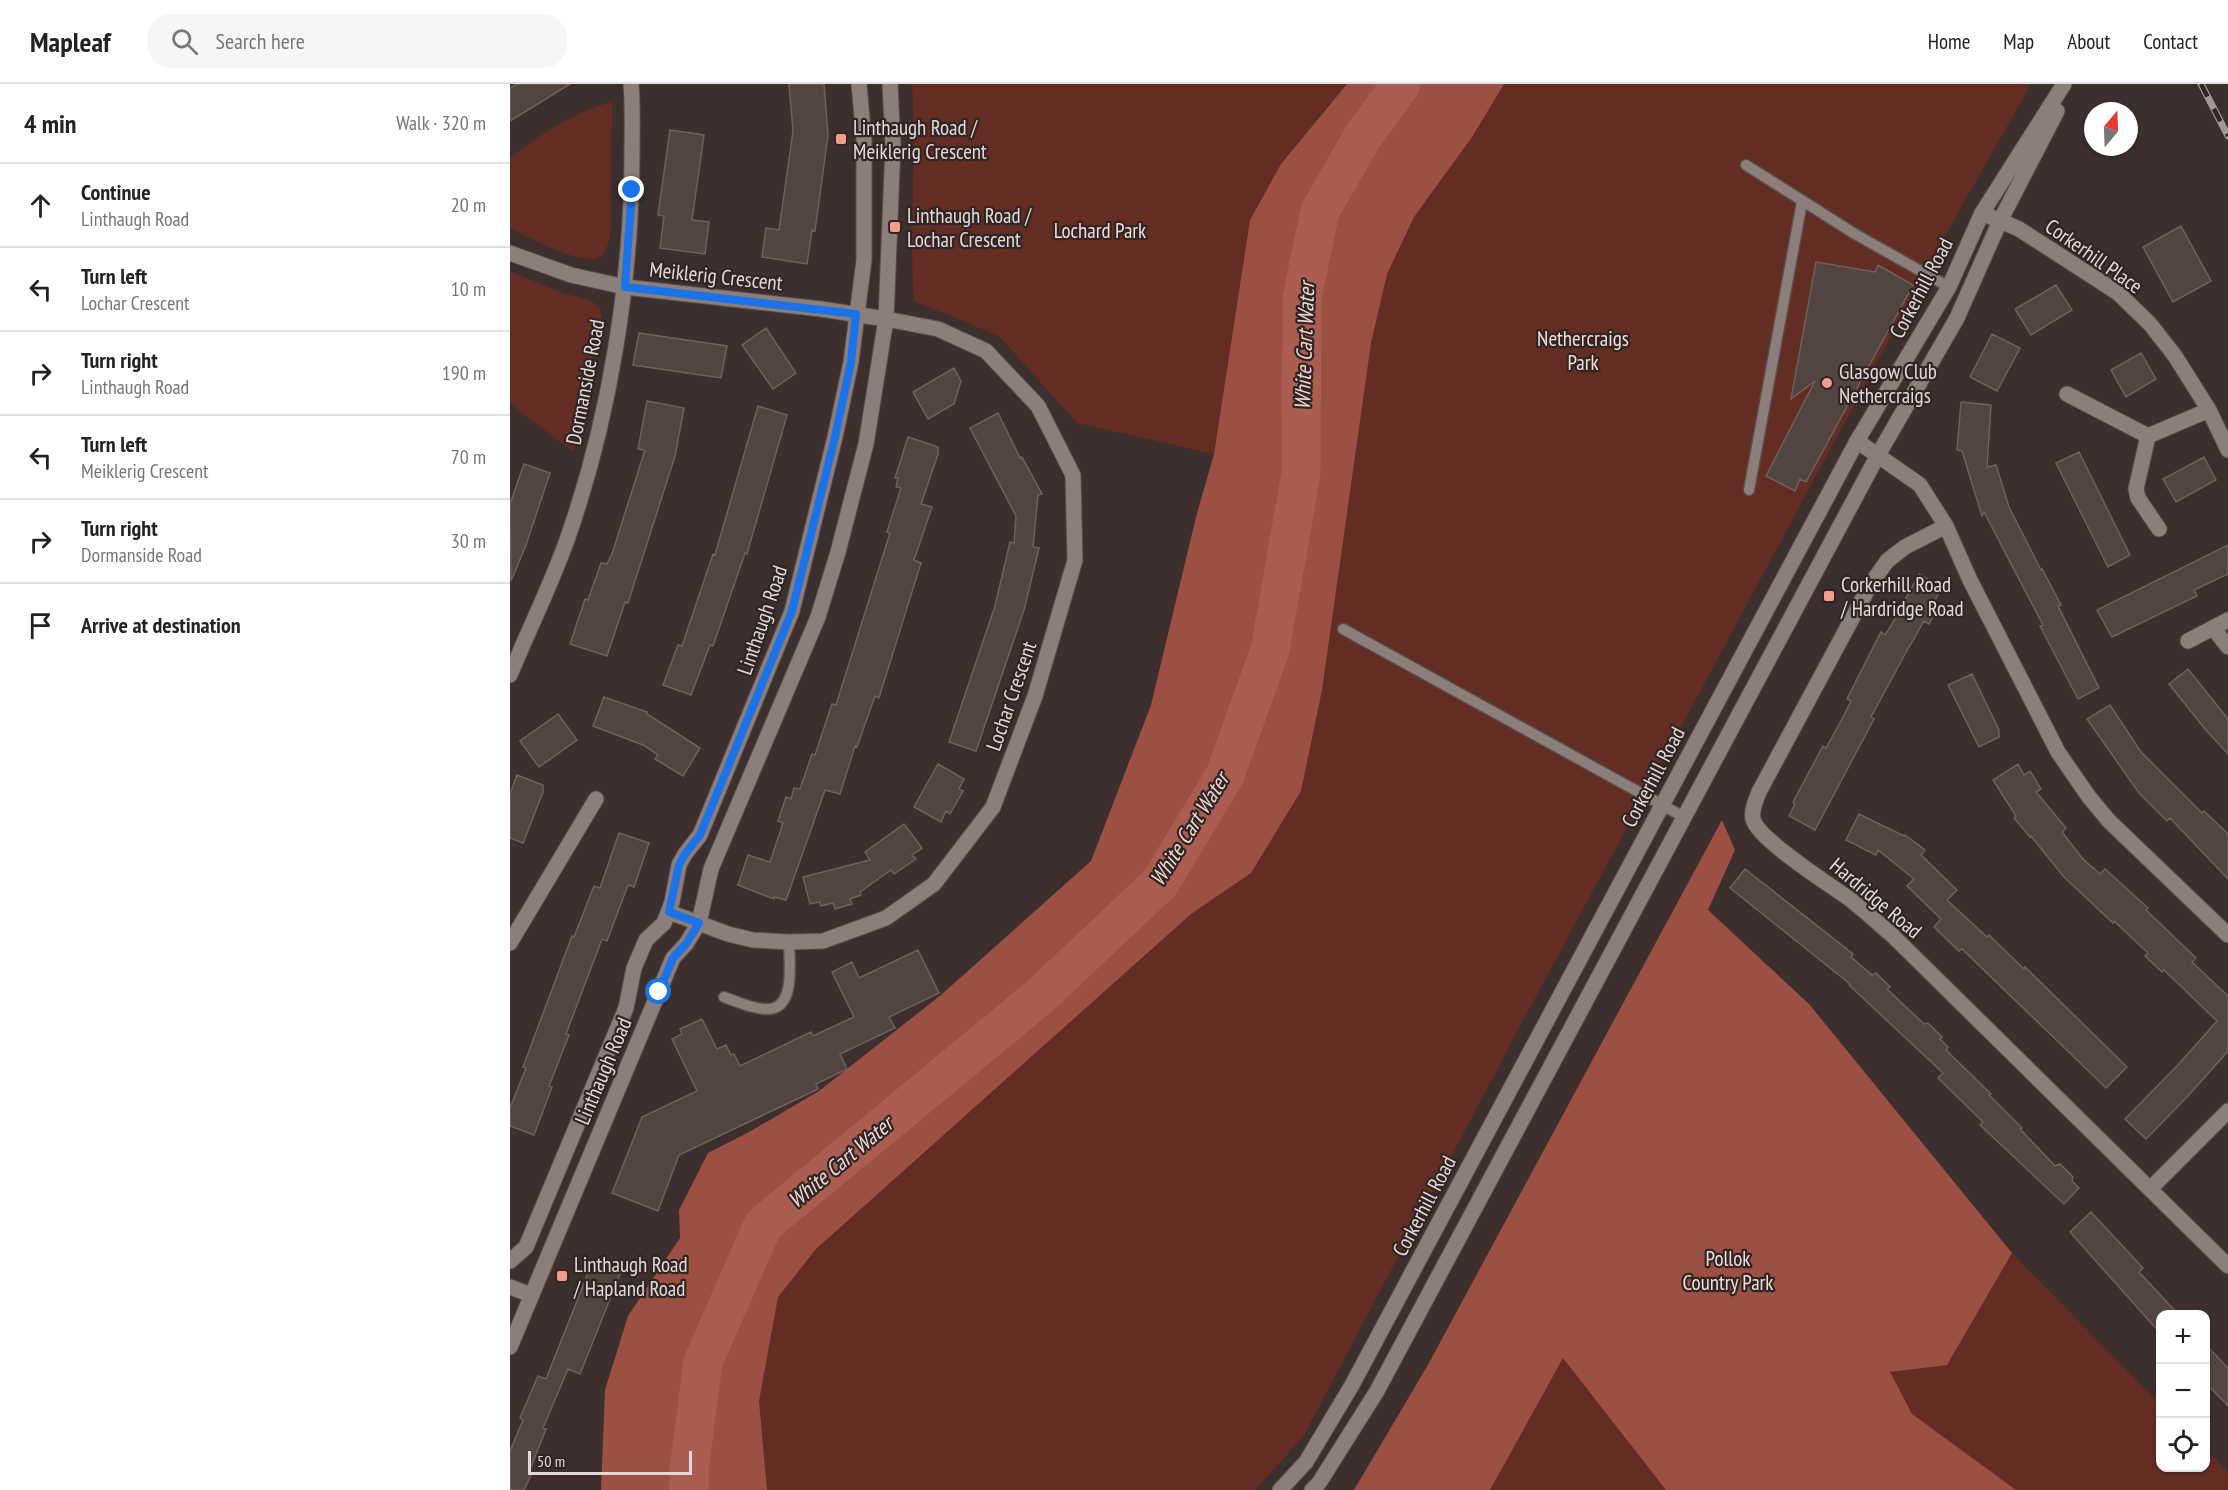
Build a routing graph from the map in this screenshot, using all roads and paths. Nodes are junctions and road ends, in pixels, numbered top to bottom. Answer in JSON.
{"nodes":[{"id":1,"x":631,"y":84,"type":"edge"},
{"id":2,"x":859,"y":84,"type":"edge"},
{"id":3,"x":890,"y":84,"type":"edge"},
{"id":4,"x":2064,"y":84,"type":"edge"},
{"id":5,"x":2071,"y":84,"type":"edge"},
{"id":6,"x":1746,"y":165,"type":"dead end"},
{"id":7,"x":1802,"y":202,"type":"junction"},
{"id":8,"x":1982,"y":213,"type":"junction"},
{"id":9,"x":2000,"y":221,"type":"junction"},
{"id":10,"x":510,"y":253,"type":"edge"},
{"id":11,"x":625,"y":287,"type":"junction"},
{"id":12,"x":1949,"y":287,"type":"junction"},
{"id":13,"x":856,"y":314,"type":"junction"},
{"id":14,"x":886,"y":319,"type":"junction"},
{"id":15,"x":2067,"y":394,"type":"dead end"},
{"id":16,"x":2209,"y":410,"type":"junction"},
{"id":17,"x":2148,"y":436,"type":"junction"},
{"id":18,"x":1857,"y":441,"type":"junction"},
{"id":19,"x":2228,"y":450,"type":"edge"},
{"id":20,"x":1878,"y":455,"type":"junction"},
{"id":21,"x":1749,"y":490,"type":"dead end"},
{"id":22,"x":1946,"y":526,"type":"junction"},
{"id":23,"x":2159,"y":529,"type":"dead end"},
{"id":24,"x":2228,"y":621,"type":"edge"},
{"id":25,"x":1343,"y":629,"type":"dead end"},
{"id":26,"x":2214,"y":629,"type":"junction"},
{"id":27,"x":2188,"y":641,"type":"dead end"},
{"id":28,"x":2228,"y":647,"type":"edge"},
{"id":29,"x":510,"y":675,"type":"edge"},
{"id":30,"x":596,"y":799,"type":"dead end"},
{"id":31,"x":1662,"y":804,"type":"junction"},
{"id":32,"x":1684,"y":817,"type":"junction"},
{"id":33,"x":669,"y":912,"type":"junction"},
{"id":34,"x":699,"y":923,"type":"junction"},
{"id":35,"x":2228,"y":935,"type":"edge"},
{"id":36,"x":789,"y":942,"type":"junction"},
{"id":37,"x":510,"y":943,"type":"edge"},
{"id":38,"x":724,"y":997,"type":"dead end"},
{"id":39,"x":2228,"y":1112,"type":"edge"},
{"id":40,"x":2150,"y":1189,"type":"junction"},
{"id":41,"x":510,"y":1261,"type":"edge"},
{"id":42,"x":2228,"y":1266,"type":"edge"},
{"id":43,"x":510,"y":1287,"type":"edge"},
{"id":44,"x":531,"y":1295,"type":"junction"},
{"id":45,"x":510,"y":1347,"type":"edge"},
{"id":46,"x":1280,"y":1490,"type":"edge"},
{"id":47,"x":1312,"y":1490,"type":"edge"}],
"edges":[{"from":1,"to":11,"type":"street","name":"Dormanside Road"},
{"from":2,"to":13,"type":"street","name":"Linthaugh Road"},
{"from":3,"to":14,"type":"street","name":"Linthaugh Road"},
{"from":4,"to":8,"type":"street","name":"Corkerhill Road"},
{"from":5,"to":9,"type":"street","name":"Corkerhill Road"},
{"from":6,"to":7,"type":"lane"},
{"from":7,"to":12,"type":"lane"},
{"from":7,"to":21,"type":"lane"},
{"from":8,"to":9,"type":"street","name":"Corkerhill Place"},
{"from":8,"to":12,"type":"street","name":"Corkerhill Road"},
{"from":9,"to":16,"type":"street","name":"Corkerhill Place"},
{"from":9,"to":20,"type":"street","name":"Corkerhill Road"},
{"from":10,"to":11,"type":"street","name":"Meiklerig Crescent"},
{"from":11,"to":13,"type":"street","name":"Meiklerig Crescent"},
{"from":11,"to":29,"type":"street","name":"Dormanside Road"},
{"from":12,"to":18,"type":"street","name":"Corkerhill Road"},
{"from":13,"to":14,"type":"street","name":"Meiklerig Crescent"},
{"from":13,"to":33,"type":"street","name":"Linthaugh Road"},
{"from":14,"to":34,"type":"street","name":"Linthaugh Road"},
{"from":14,"to":36,"type":"street","name":"Lochar Crescent"},
{"from":15,"to":17,"type":"street"},
{"from":16,"to":17,"type":"street"},
{"from":16,"to":19,"type":"street","name":"Corkerhill Place"},
{"from":17,"to":23,"type":"street"},
{"from":18,"to":20,"type":"street"},
{"from":18,"to":31,"type":"street","name":"Corkerhill Road"},
{"from":20,"to":22,"type":"street"},
{"from":20,"to":32,"type":"street","name":"Corkerhill Road"},
{"from":22,"to":35,"type":"street"},
{"from":22,"to":40,"type":"street","name":"Hardridge Road"},
{"from":24,"to":26,"type":"street"},
{"from":25,"to":31,"type":"lane"},
{"from":26,"to":27,"type":"street"},
{"from":26,"to":28,"type":"street"},
{"from":30,"to":37,"type":"street"},
{"from":31,"to":32,"type":"lane"},
{"from":31,"to":46,"type":"street","name":"Corkerhill Road"},
{"from":32,"to":47,"type":"street","name":"Corkerhill Road"},
{"from":33,"to":34,"type":"street","name":"Lochar Crescent"},
{"from":33,"to":41,"type":"street","name":"Linthaugh Road"},
{"from":34,"to":36,"type":"street","name":"Lochar Crescent"},
{"from":34,"to":44,"type":"street","name":"Linthaugh Road"},
{"from":36,"to":38,"type":"lane"},
{"from":39,"to":40,"type":"street"},
{"from":40,"to":42,"type":"street","name":"Hardridge Road"},
{"from":43,"to":44,"type":"street"},
{"from":44,"to":45,"type":"street","name":"Linthaugh Road"}]}
